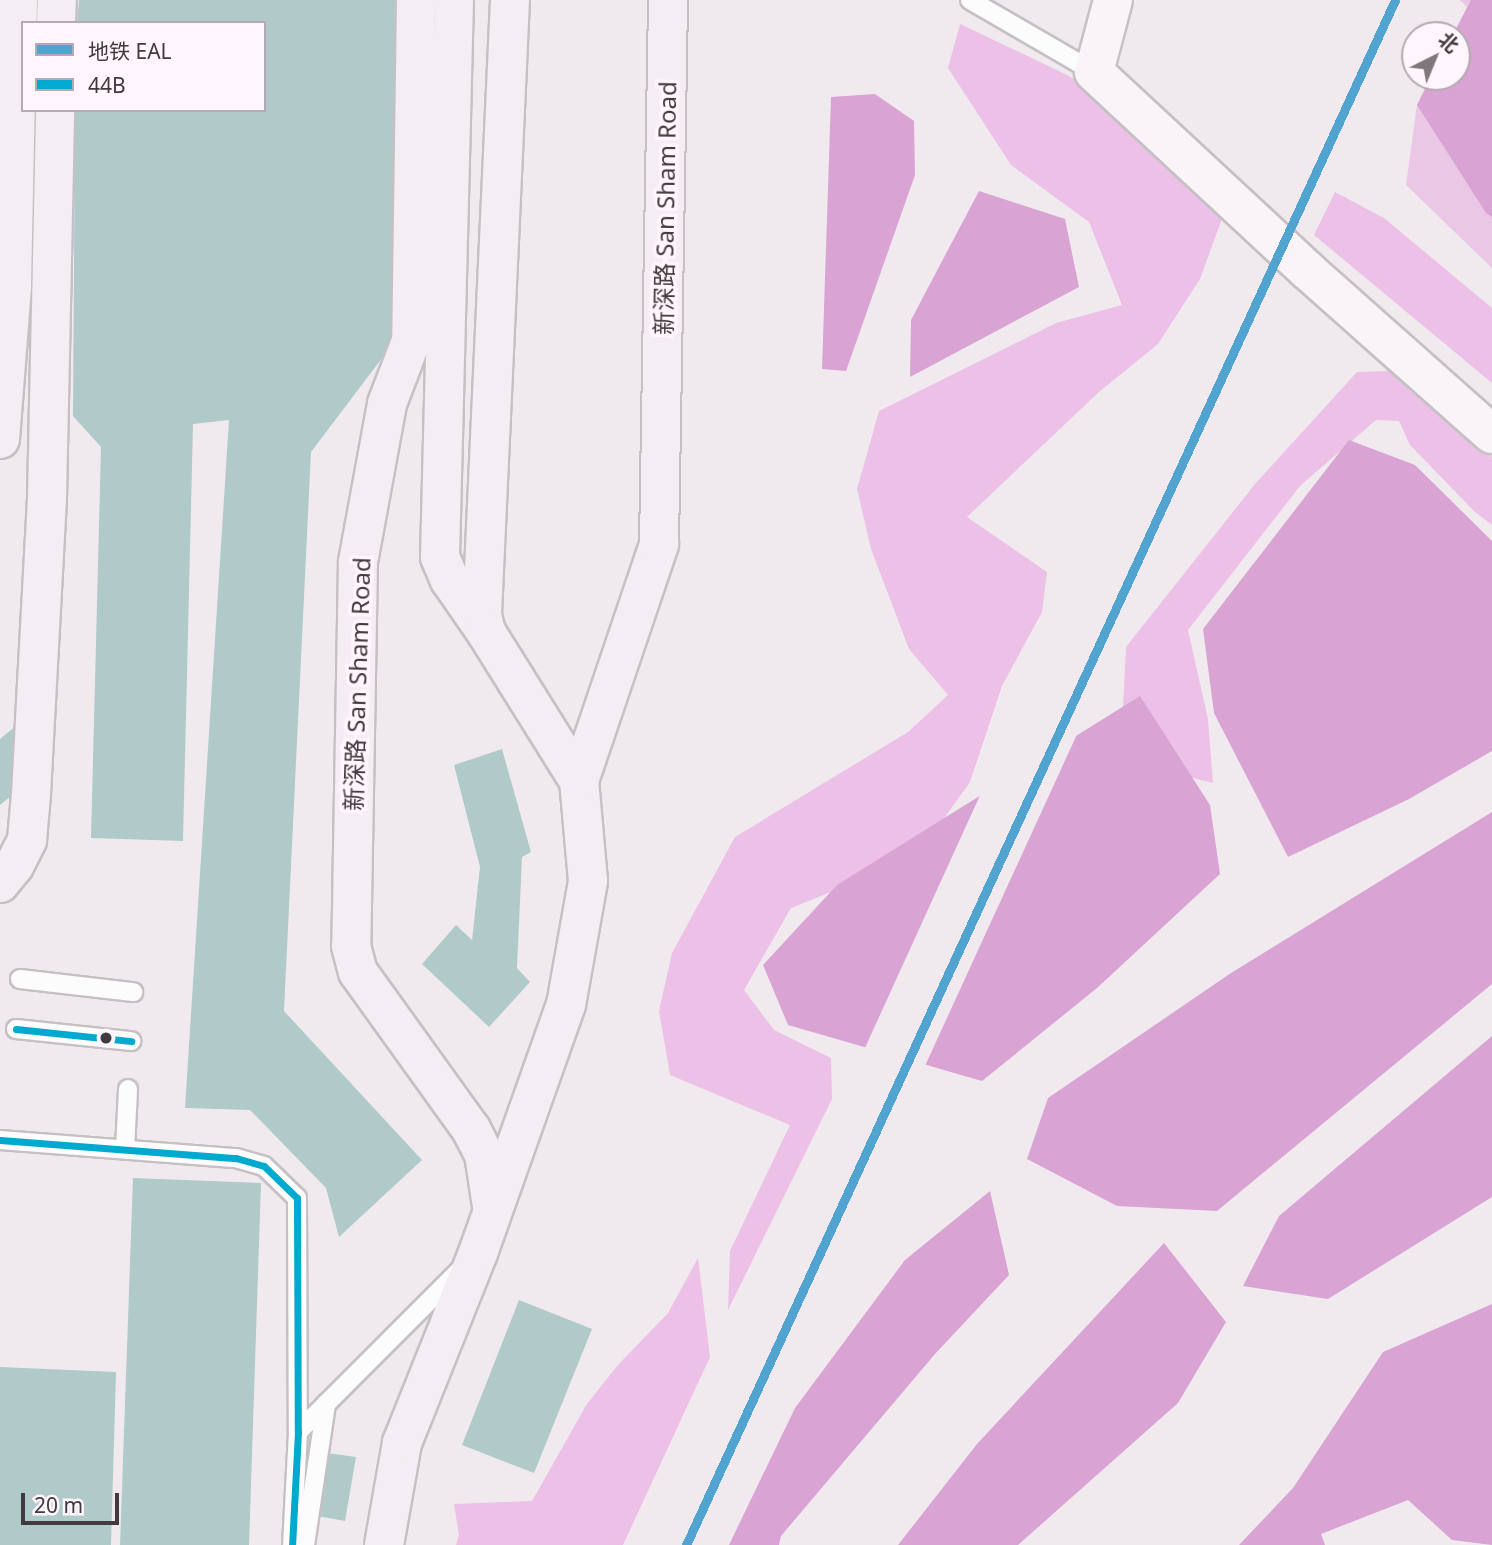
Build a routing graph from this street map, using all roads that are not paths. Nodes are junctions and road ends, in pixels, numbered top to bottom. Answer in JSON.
{"nodes":[{"id":1,"x":18,"y":0,"type":"edge"},
{"id":2,"x":57,"y":0,"type":"edge"},
{"id":3,"x":416,"y":0,"type":"edge"},
{"id":4,"x":454,"y":0,"type":"edge"},
{"id":5,"x":510,"y":0,"type":"edge"},
{"id":6,"x":668,"y":0,"type":"edge"},
{"id":7,"x":970,"y":0,"type":"edge"},
{"id":8,"x":1113,"y":0,"type":"edge"},
{"id":9,"x":56,"y":21,"type":"edge"},
{"id":10,"x":1094,"y":72,"type":"junction"},
{"id":11,"x":55,"y":112,"type":"edge"},
{"id":12,"x":1492,"y":434,"type":"edge"},
{"id":13,"x":0,"y":439,"type":"edge"},
{"id":14,"x":486,"y":632,"type":"junction"},
{"id":15,"x":579,"y":781,"type":"junction"},
{"id":16,"x":0,"y":883,"type":"edge"},
{"id":17,"x":20,"y":979,"type":"dead end"},
{"id":18,"x":134,"y":992,"type":"dead end"},
{"id":19,"x":16,"y":1030,"type":"dead end"},
{"id":20,"x":131,"y":1041,"type":"dead end"},
{"id":21,"x":128,"y":1089,"type":"dead end"},
{"id":22,"x":0,"y":1140,"type":"edge"},
{"id":23,"x":125,"y":1149,"type":"junction"},
{"id":24,"x":492,"y":1207,"type":"junction"},
{"id":25,"x":478,"y":1253,"type":"junction"},
{"id":26,"x":326,"y":1404,"type":"junction"},
{"id":27,"x":298,"y":1432,"type":"junction"},
{"id":28,"x":292,"y":1545,"type":"edge"},
{"id":29,"x":305,"y":1545,"type":"edge"},
{"id":30,"x":384,"y":1545,"type":"edge"}],
"edges":[{"from":1,"to":13,"type":"main road"},
{"from":2,"to":9,"type":"main road"},
{"from":3,"to":24,"type":"main road","name":"新深路 San Sham Road"},
{"from":4,"to":14,"type":"main road","name":"新深路 San Sham Road"},
{"from":5,"to":14,"type":"main road","name":"新深路 San Sham Road"},
{"from":6,"to":15,"type":"main road","name":"新深路 San Sham Road"},
{"from":7,"to":10,"type":"lane"},
{"from":8,"to":10,"type":"street"},
{"from":10,"to":12,"type":"street"},
{"from":11,"to":16,"type":"main road"},
{"from":14,"to":15,"type":"main road","name":"新深路 San Sham Road"},
{"from":15,"to":24,"type":"main road","name":"新深路 San Sham Road"},
{"from":17,"to":18,"type":"lane"},
{"from":19,"to":20,"type":"lane"},
{"from":21,"to":23,"type":"lane"},
{"from":22,"to":23,"type":"lane"},
{"from":23,"to":27,"type":"lane"},
{"from":24,"to":25,"type":"main road","name":"新深路 San Sham Road"},
{"from":25,"to":26,"type":"lane"},
{"from":25,"to":30,"type":"main road","name":"新深路 San Sham Road"},
{"from":26,"to":27,"type":"lane"},
{"from":26,"to":29,"type":"lane"},
{"from":27,"to":28,"type":"lane"}]}
